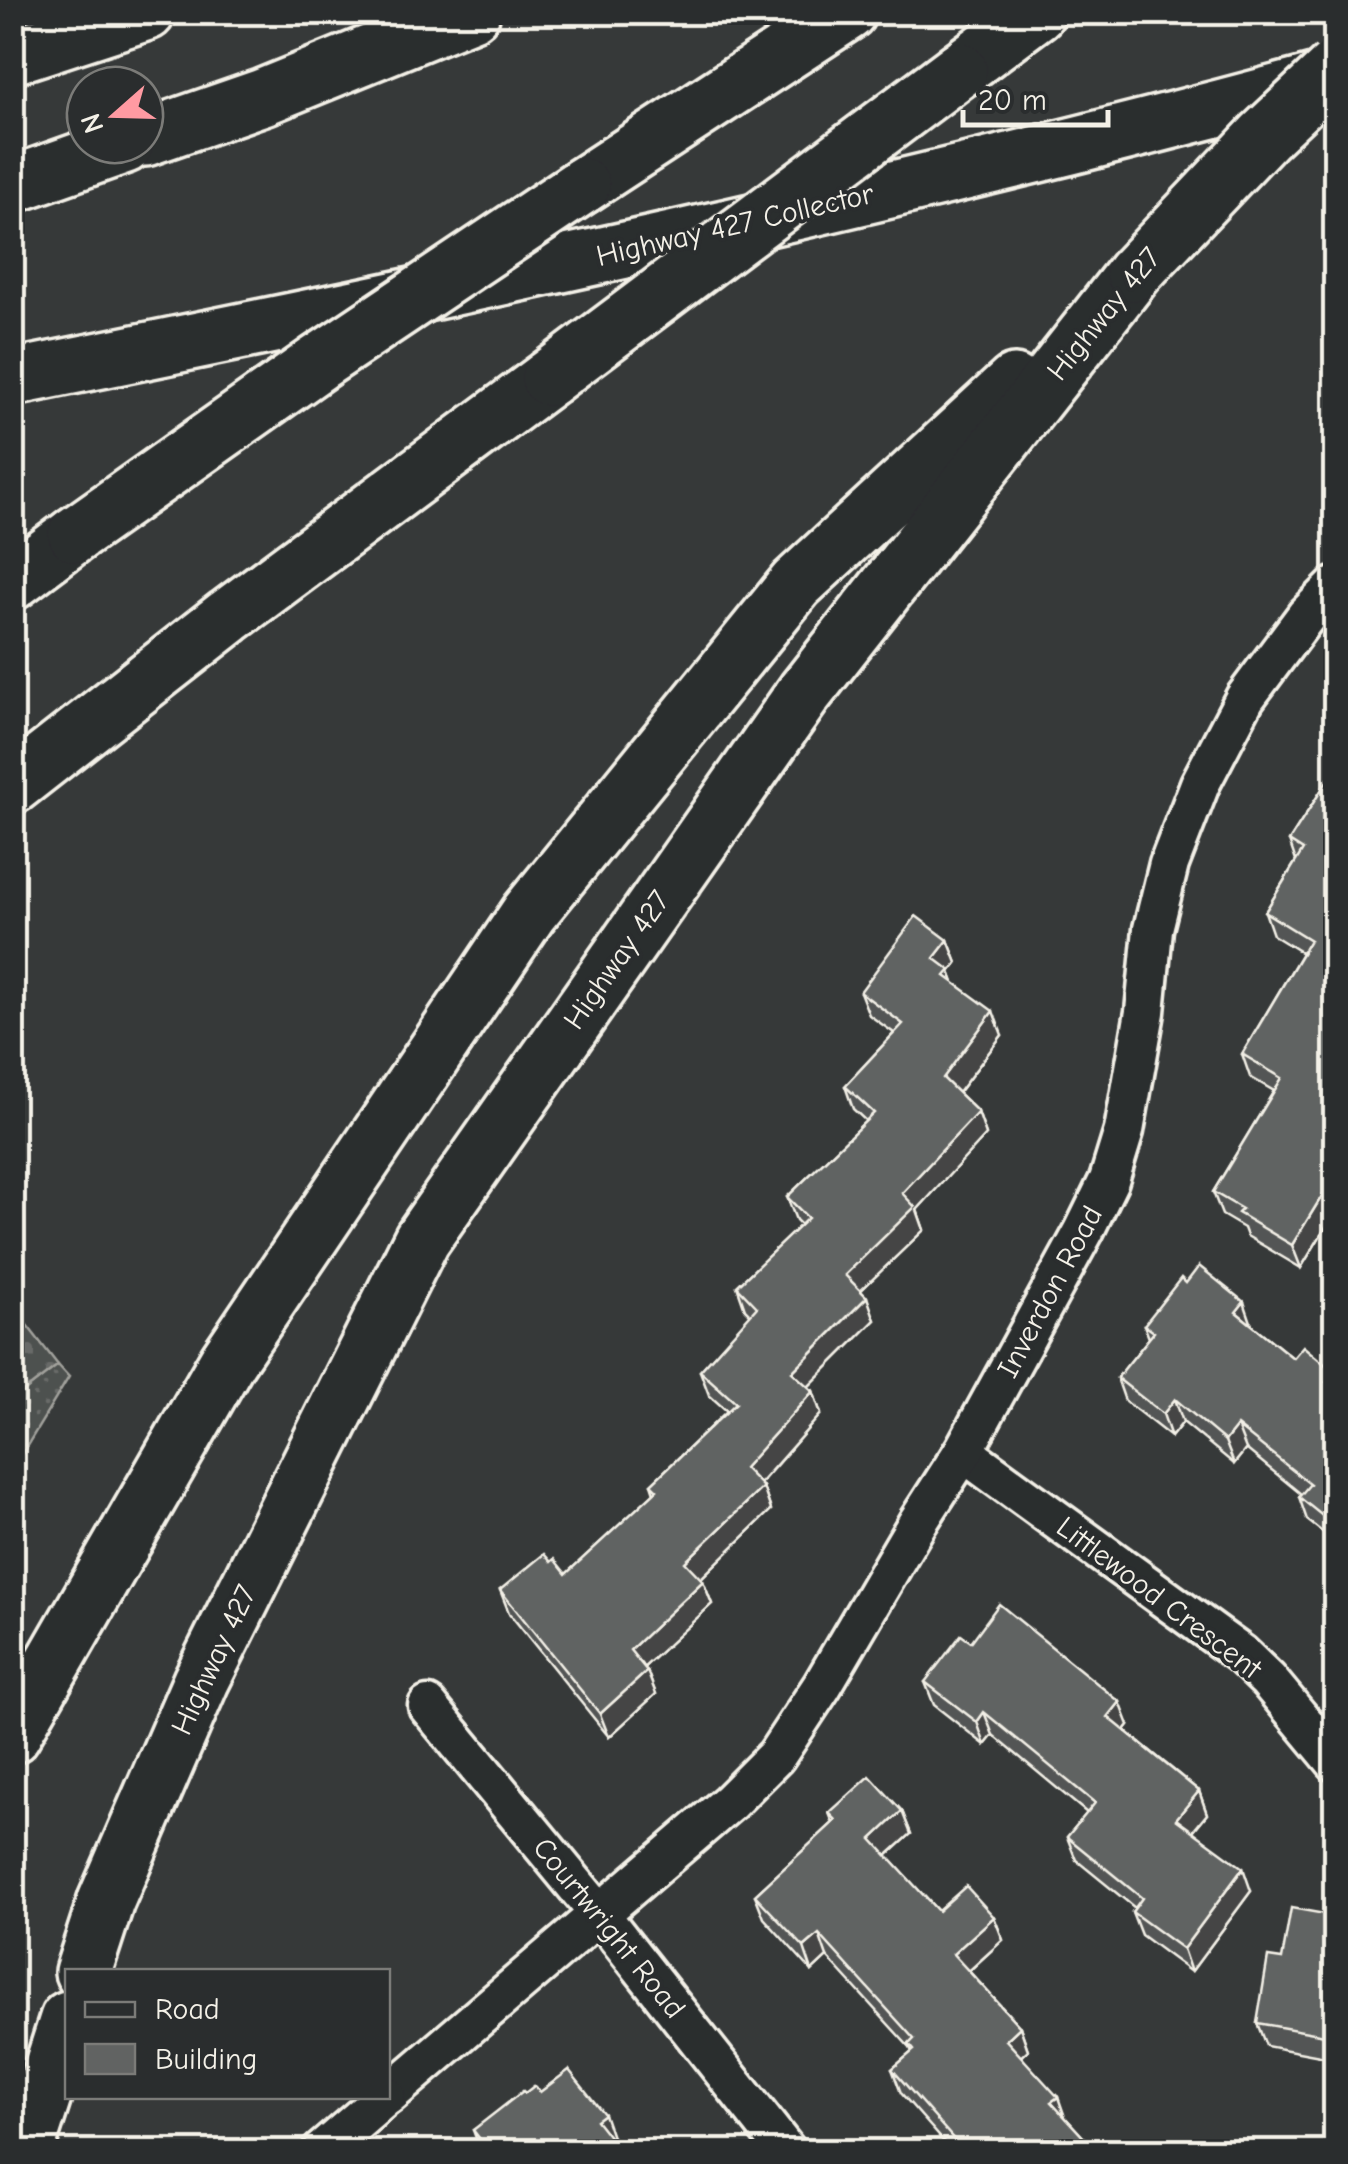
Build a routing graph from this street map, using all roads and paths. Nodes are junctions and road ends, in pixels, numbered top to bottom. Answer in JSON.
{"nodes":[{"id":1,"x":147,"y":12,"type":"edge"},
{"id":2,"x":472,"y":12,"type":"edge"},
{"id":3,"x":848,"y":12,"type":"edge"},
{"id":4,"x":1037,"y":12,"type":"edge"},
{"id":5,"x":12,"y":56,"type":"edge"},
{"id":6,"x":1336,"y":68,"type":"edge"},
{"id":7,"x":1336,"y":77,"type":"edge"},
{"id":8,"x":165,"y":131,"type":"edge"},
{"id":9,"x":69,"y":165,"type":"edge"},
{"id":10,"x":12,"y":185,"type":"edge"},
{"id":11,"x":1134,"y":273,"type":"junction"},
{"id":12,"x":130,"y":354,"type":"junction"},
{"id":13,"x":12,"y":378,"type":"edge"},
{"id":14,"x":12,"y":390,"type":"edge"},
{"id":15,"x":12,"y":582,"type":"edge"},
{"id":16,"x":1336,"y":586,"type":"edge"},
{"id":17,"x":12,"y":786,"type":"edge"},
{"id":18,"x":964,"y":1452,"type":"junction"},
{"id":19,"x":428,"y":1706,"type":"dead end"},
{"id":20,"x":12,"y":1735,"type":"edge"},
{"id":21,"x":1336,"y":1762,"type":"edge"},
{"id":22,"x":601,"y":1916,"type":"junction"},
{"id":23,"x":84,"y":1969,"type":"edge"},
{"id":24,"x":65,"y":2029,"type":"edge"},
{"id":25,"x":390,"y":2093,"type":"edge"},
{"id":26,"x":383,"y":2099,"type":"edge"},
{"id":27,"x":24,"y":2152,"type":"edge"},
{"id":28,"x":321,"y":2152,"type":"edge"},
{"id":29,"x":787,"y":2152,"type":"edge"}],
"edges":[{"from":1,"to":5,"type":"highway"},
{"from":2,"to":8,"type":"highway"},
{"from":3,"to":15,"type":"highway","bridge":true},
{"from":4,"to":17,"type":"highway","bridge":true},
{"from":6,"to":11,"type":"highway","name":"Highway 427","bridge":true},
{"from":7,"to":12,"type":"highway","name":"Highway 427 Collector"},
{"from":9,"to":10,"type":"highway"},
{"from":11,"to":20,"type":"highway"},
{"from":11,"to":23,"type":"highway","name":"Highway 427"},
{"from":12,"to":13,"type":"highway"},
{"from":12,"to":14,"type":"highway"},
{"from":16,"to":18,"type":"street","name":"Inverdon Road"},
{"from":18,"to":21,"type":"street","name":"Littlewood Crescent"},
{"from":18,"to":22,"type":"street","name":"Inverdon Road"},
{"from":19,"to":22,"type":"street","name":"Courtwright Road"},
{"from":22,"to":25,"type":"street","name":"Inverdon Road"},
{"from":22,"to":29,"type":"street","name":"Courtwright Road"},
{"from":24,"to":27,"type":"highway"},
{"from":26,"to":28,"type":"street","name":"Inverdon Road"}]}
